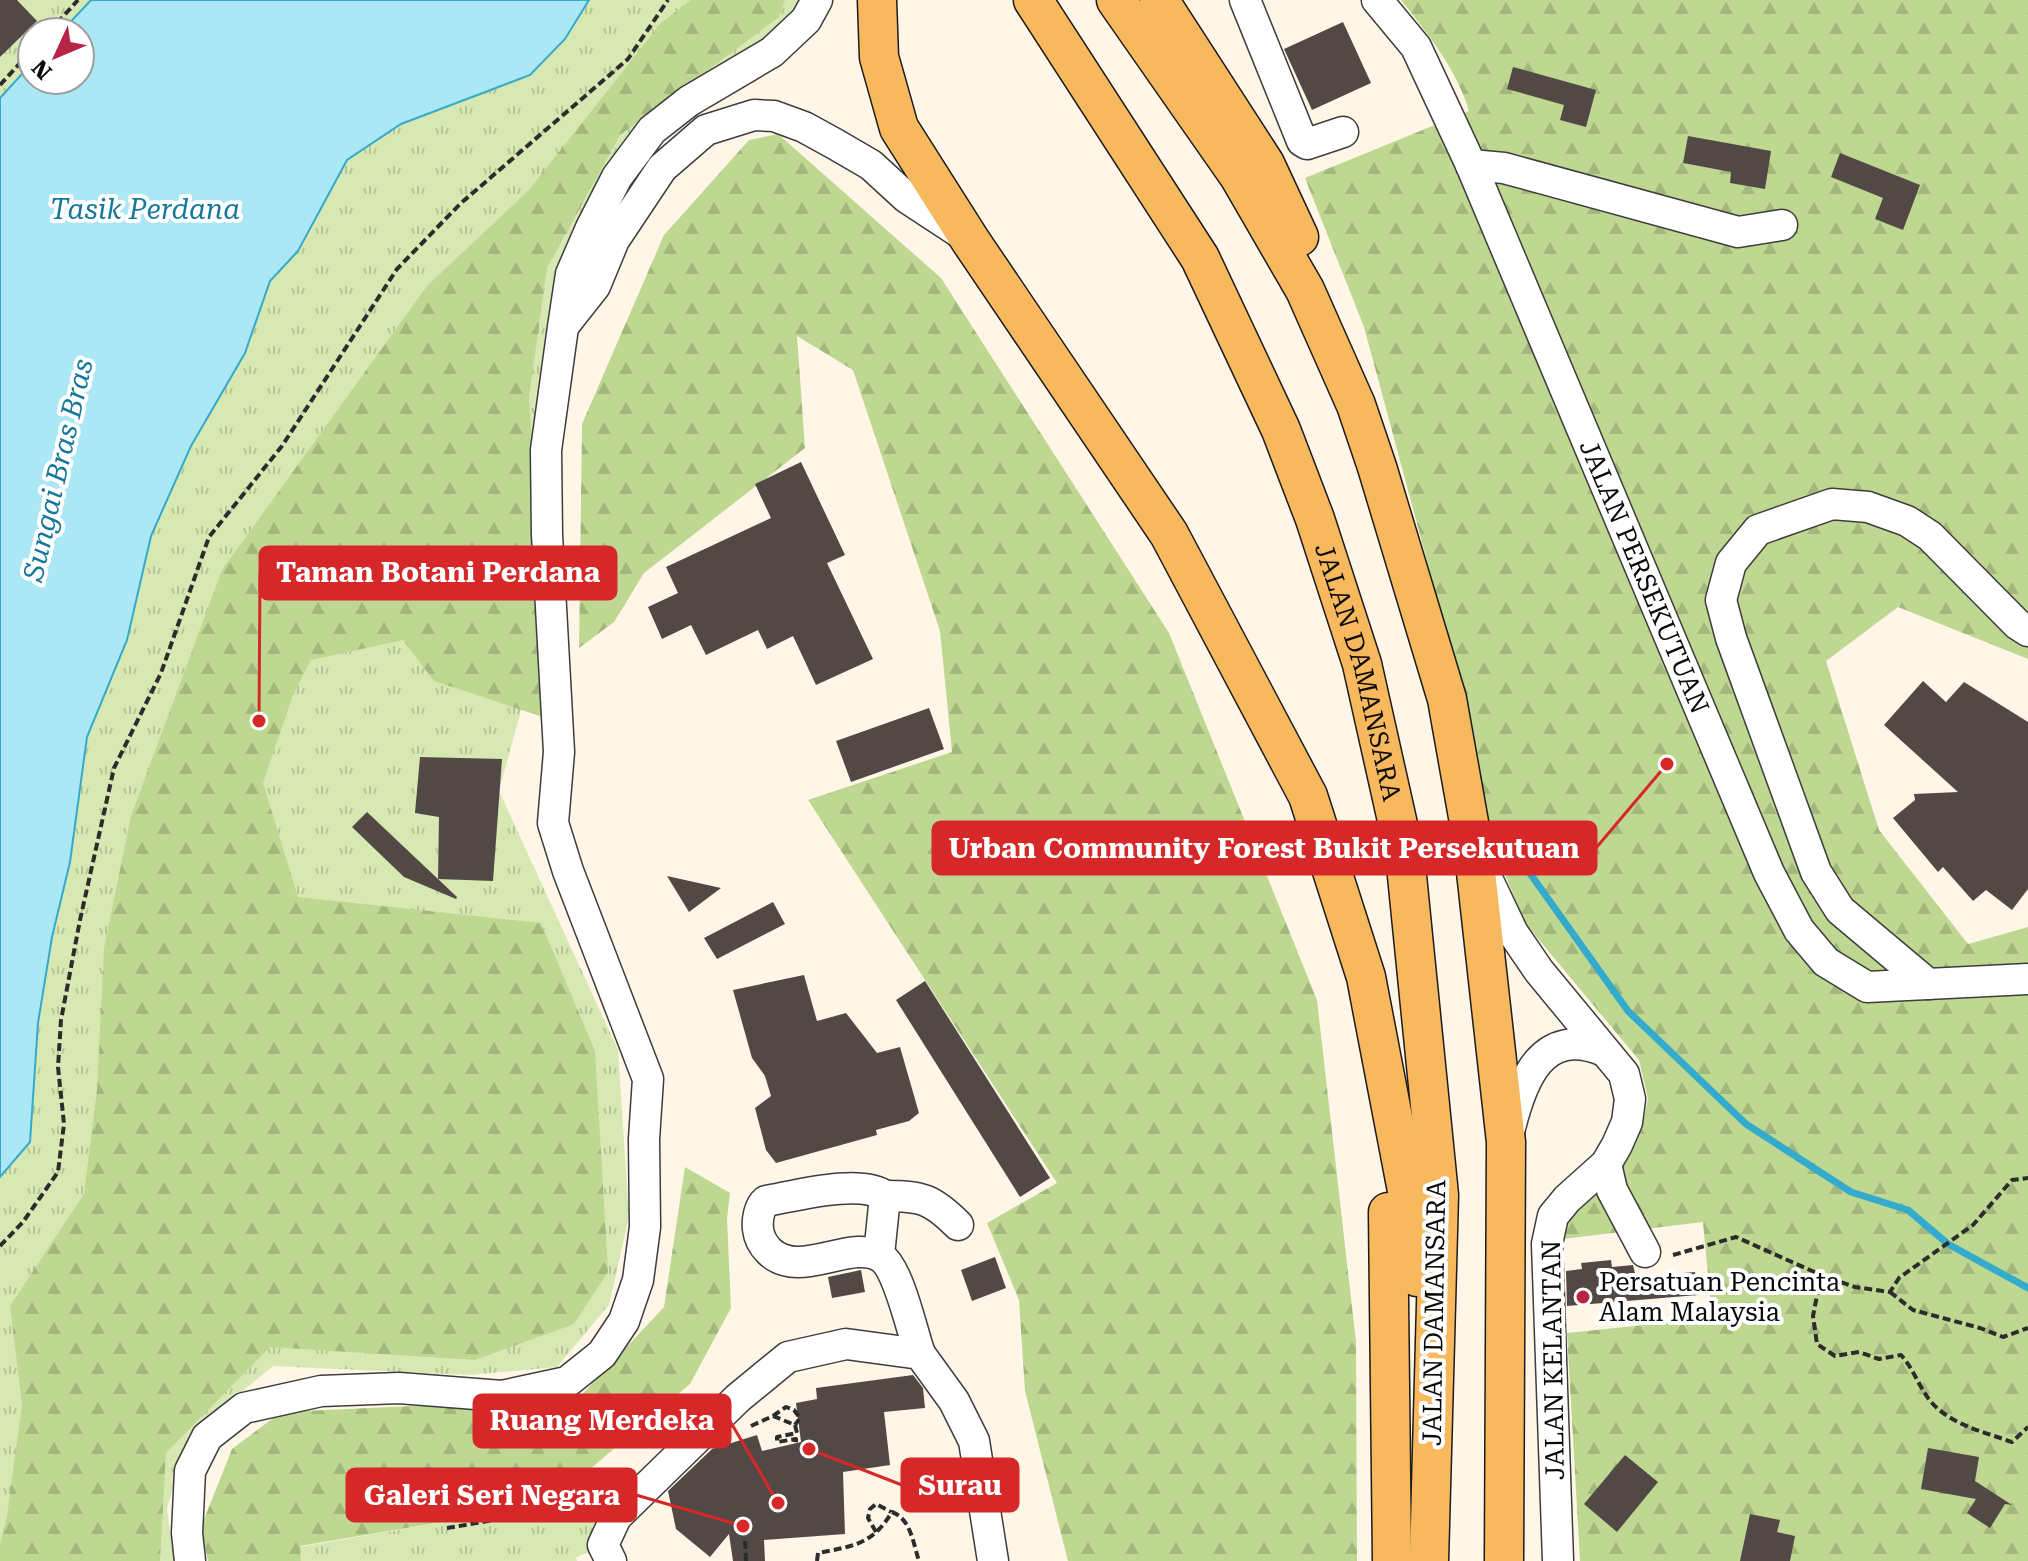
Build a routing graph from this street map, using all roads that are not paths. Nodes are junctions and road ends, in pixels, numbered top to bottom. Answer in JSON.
{"nodes":[{"id":1,"x":817,"y":0,"type":"edge"},
{"id":2,"x":877,"y":0,"type":"edge"},
{"id":3,"x":1033,"y":0,"type":"edge"},
{"id":4,"x":1116,"y":0,"type":"edge"},
{"id":5,"x":1159,"y":0,"type":"edge"},
{"id":6,"x":1245,"y":0,"type":"edge"},
{"id":7,"x":1377,"y":0,"type":"edge"},
{"id":8,"x":1343,"y":132,"type":"dead end"},
{"id":9,"x":1471,"y":165,"type":"junction"},
{"id":10,"x":1782,"y":225,"type":"dead end"},
{"id":11,"x":970,"y":240,"type":"junction"},
{"id":12,"x":563,"y":327,"type":"junction"},
{"id":13,"x":1356,"y":405,"type":"junction"},
{"id":14,"x":2028,"y":631,"type":"edge"},
{"id":15,"x":1473,"y":845,"type":"junction"},
{"id":16,"x":2028,"y":979,"type":"edge"},
{"id":17,"x":1928,"y":984,"type":"junction"},
{"id":18,"x":1604,"y":1051,"type":"junction"},
{"id":19,"x":1385,"y":1074,"type":"junction"},
{"id":20,"x":1506,"y":1142,"type":"junction"},
{"id":21,"x":1606,"y":1164,"type":"junction"},
{"id":22,"x":885,"y":1196,"type":"junction"},
{"id":23,"x":958,"y":1225,"type":"dead end"},
{"id":24,"x":879,"y":1255,"type":"junction"},
{"id":25,"x":1653,"y":1255,"type":"road end"},
{"id":26,"x":920,"y":1354,"type":"junction"},
{"id":27,"x":1432,"y":1407,"type":"junction"},
{"id":28,"x":190,"y":1561,"type":"edge"},
{"id":29,"x":611,"y":1561,"type":"edge"},
{"id":30,"x":993,"y":1561,"type":"edge"},
{"id":31,"x":1392,"y":1561,"type":"edge"},
{"id":32,"x":1429,"y":1561,"type":"edge"},
{"id":33,"x":1504,"y":1561,"type":"edge"},
{"id":34,"x":1558,"y":1561,"type":"edge"}],
"edges":[{"from":1,"to":12,"type":"street"},
{"from":2,"to":11,"type":"main road"},
{"from":3,"to":27,"type":"main road","name":"JALAN DAMANSARA"},
{"from":4,"to":13,"type":"main road"},
{"from":5,"to":13,"type":"main road"},
{"from":6,"to":8,"type":"street"},
{"from":7,"to":9,"type":"street","name":"JALAN PERSEKUTUAN"},
{"from":9,"to":10,"type":"street"},
{"from":9,"to":17,"type":"street","name":"JALAN PERSEKUTUAN"},
{"from":11,"to":12,"type":"street"},
{"from":11,"to":19,"type":"main road"},
{"from":12,"to":28,"type":"street"},
{"from":13,"to":15,"type":"main road"},
{"from":14,"to":17,"type":"street"},
{"from":15,"to":18,"type":"street","name":"JALAN KELANTAN"},
{"from":15,"to":20,"type":"main road"},
{"from":16,"to":17,"type":"street","name":"JALAN PERSEKUTUAN"},
{"from":18,"to":20,"type":"street"},
{"from":18,"to":21,"type":"street","name":"JALAN KELANTAN"},
{"from":19,"to":27,"type":"main road"},
{"from":19,"to":31,"type":"main road"},
{"from":20,"to":33,"type":"main road"},
{"from":21,"to":25,"type":"street"},
{"from":21,"to":34,"type":"street","name":"JALAN KELANTAN"},
{"from":22,"to":23,"type":"street"},
{"from":22,"to":24,"type":"street"},
{"from":22,"to":24,"type":"street"},
{"from":24,"to":26,"type":"street"},
{"from":26,"to":29,"type":"street"},
{"from":26,"to":30,"type":"street"},
{"from":27,"to":32,"type":"main road","name":"JALAN DAMANSARA"}]}
